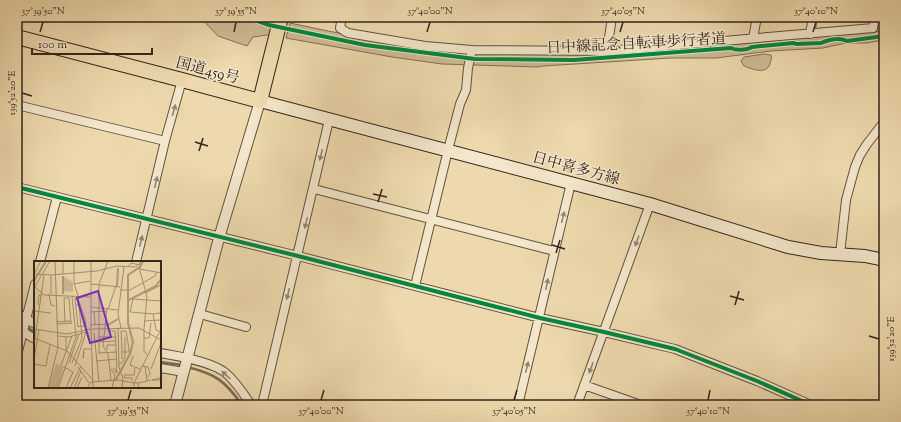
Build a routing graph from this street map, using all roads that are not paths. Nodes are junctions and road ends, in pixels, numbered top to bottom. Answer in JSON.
{"nodes":[{"id":1,"x":281,"y":17,"type":"edge"},
{"id":2,"x":342,"y":17,"type":"edge"},
{"id":3,"x":612,"y":17,"type":"edge"},
{"id":4,"x":757,"y":17,"type":"edge"},
{"id":5,"x":813,"y":17,"type":"edge"},
{"id":6,"x":875,"y":17,"type":"edge"},
{"id":7,"x":810,"y":34,"type":"junction"},
{"id":8,"x":753,"y":38,"type":"junction"},
{"id":9,"x":18,"y":40,"type":"edge"},
{"id":10,"x":472,"y":50,"type":"junction"},
{"id":11,"x":607,"y":51,"type":"junction"},
{"id":12,"x":182,"y":80,"type":"junction"},
{"id":13,"x":260,"y":102,"type":"junction"},
{"id":14,"x":17,"y":104,"type":"edge"},
{"id":15,"x":329,"y":120,"type":"junction"},
{"id":16,"x":884,"y":122,"type":"edge"},
{"id":17,"x":165,"y":141,"type":"junction"},
{"id":18,"x":448,"y":150,"type":"junction"},
{"id":19,"x":571,"y":183,"type":"junction"},
{"id":20,"x":17,"y":187,"type":"edge"},
{"id":21,"x":314,"y":189,"type":"junction"},
{"id":22,"x":57,"y":197,"type":"junction"},
{"id":23,"x":650,"y":204,"type":"junction"},
{"id":24,"x":146,"y":220,"type":"junction"},
{"id":25,"x":431,"y":220,"type":"junction"},
{"id":26,"x":219,"y":238,"type":"junction"},
{"id":27,"x":554,"y":251,"type":"junction"},
{"id":28,"x":840,"y":254,"type":"junction"},
{"id":29,"x":298,"y":256,"type":"junction"},
{"id":30,"x":884,"y":260,"type":"edge"},
{"id":31,"x":40,"y":261,"type":"edge"},
{"id":32,"x":136,"y":261,"type":"edge"},
{"id":33,"x":415,"y":286,"type":"junction"},
{"id":34,"x":34,"y":288,"type":"edge"},
{"id":35,"x":17,"y":313,"type":"edge"},
{"id":36,"x":200,"y":314,"type":"junction"},
{"id":37,"x":540,"y":318,"type":"junction"},
{"id":38,"x":26,"y":319,"type":"junction"},
{"id":39,"x":34,"y":323,"type":"edge"},
{"id":40,"x":246,"y":327,"type":"dead end"},
{"id":41,"x":23,"y":332,"type":"junction"},
{"id":42,"x":604,"y":332,"type":"junction"},
{"id":43,"x":34,"y":338,"type":"edge"},
{"id":44,"x":161,"y":353,"type":"edge"},
{"id":45,"x":17,"y":355,"type":"edge"},
{"id":46,"x":189,"y":358,"type":"junction"},
{"id":47,"x":161,"y":368,"type":"edge"},
{"id":48,"x":184,"y":372,"type":"junction"},
{"id":49,"x":584,"y":385,"type":"junction"},
{"id":50,"x":175,"y":405,"type":"edge"},
{"id":51,"x":251,"y":405,"type":"edge"},
{"id":52,"x":262,"y":405,"type":"edge"},
{"id":53,"x":518,"y":405,"type":"edge"},
{"id":54,"x":577,"y":405,"type":"edge"},
{"id":55,"x":641,"y":405,"type":"edge"},
{"id":56,"x":811,"y":405,"type":"edge"}],
"edges":[{"from":1,"to":13,"type":"highway"},
{"from":2,"to":10,"type":"street"},
{"from":3,"to":11,"type":"street"},
{"from":4,"to":8,"type":"street"},
{"from":5,"to":7,"type":"street"},
{"from":6,"to":7,"type":"street"},
{"from":7,"to":8,"type":"street"},
{"from":8,"to":11,"type":"street"},
{"from":9,"to":12,"type":"highway","name":"国道459号"},
{"from":10,"to":11,"type":"street"},
{"from":10,"to":18,"type":"street"},
{"from":12,"to":13,"type":"highway","name":"国道459号"},
{"from":17,"to":12,"type":"street","one_way":true},
{"from":13,"to":15,"type":"main road","name":"日中喜多方線"},
{"from":13,"to":26,"type":"street"},
{"from":14,"to":17,"type":"street"},
{"from":15,"to":18,"type":"main road","name":"日中喜多方線"},
{"from":15,"to":21,"type":"street","one_way":true},
{"from":16,"to":28,"type":"street"},
{"from":24,"to":17,"type":"street","one_way":true},
{"from":18,"to":19,"type":"main road","name":"日中喜多方線"},
{"from":18,"to":25,"type":"street"},
{"from":19,"to":23,"type":"main road","name":"日中喜多方線"},
{"from":27,"to":19,"type":"street","one_way":true},
{"from":20,"to":22,"type":"street"},
{"from":21,"to":25,"type":"street"},
{"from":21,"to":29,"type":"street","one_way":true},
{"from":22,"to":24,"type":"street"},
{"from":22,"to":31,"type":"street"},
{"from":23,"to":28,"type":"main road","name":"日中喜多方線"},
{"from":23,"to":42,"type":"street","one_way":true},
{"from":24,"to":26,"type":"street"},
{"from":32,"to":24,"type":"street","one_way":true},
{"from":25,"to":27,"type":"street"},
{"from":25,"to":33,"type":"street"},
{"from":26,"to":29,"type":"street"},
{"from":26,"to":36,"type":"street"},
{"from":37,"to":27,"type":"street","one_way":true},
{"from":28,"to":30,"type":"main road","name":"日中喜多方線"},
{"from":29,"to":33,"type":"street"},
{"from":29,"to":52,"type":"street","one_way":true},
{"from":33,"to":37,"type":"street"},
{"from":34,"to":38,"type":"street"},
{"from":35,"to":38,"type":"street"},
{"from":36,"to":40,"type":"street"},
{"from":36,"to":46,"type":"street"},
{"from":37,"to":42,"type":"street"},
{"from":53,"to":37,"type":"street","one_way":true},
{"from":38,"to":39,"type":"street"},
{"from":38,"to":41,"type":"street"},
{"from":41,"to":43,"type":"street"},
{"from":41,"to":45,"type":"street"},
{"from":42,"to":49,"type":"street","one_way":true},
{"from":42,"to":56,"type":"street"},
{"from":44,"to":46,"type":"street"},
{"from":46,"to":48,"type":"street"},
{"from":51,"to":46,"type":"street","one_way":true},
{"from":47,"to":48,"type":"street"},
{"from":48,"to":50,"type":"street"},
{"from":49,"to":54,"type":"street"},
{"from":49,"to":55,"type":"street"}]}
